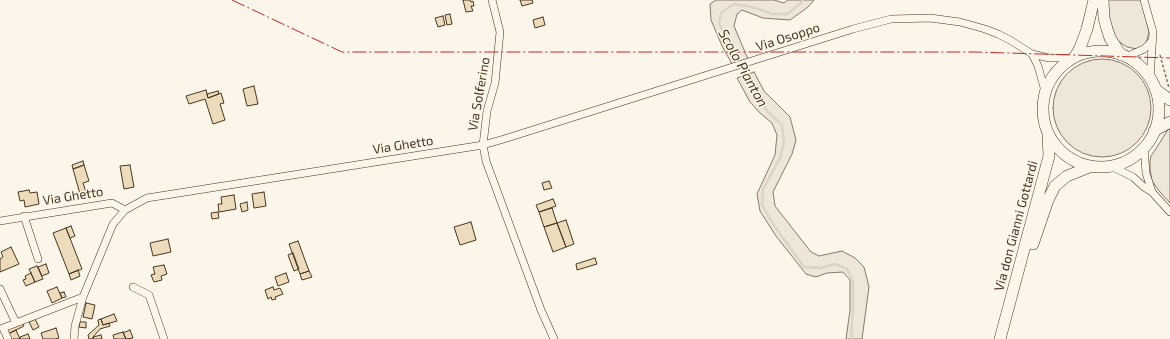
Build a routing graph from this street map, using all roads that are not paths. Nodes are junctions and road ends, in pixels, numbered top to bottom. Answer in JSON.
{"nodes":[{"id":1,"x":492,"y":0,"type":"edge"},
{"id":2,"x":1094,"y":0,"type":"edge"},
{"id":3,"x":1103,"y":0,"type":"edge"},
{"id":4,"x":1144,"y":0,"type":"edge"},
{"id":5,"x":1152,"y":41,"type":"junction"},
{"id":6,"x":1032,"y":54,"type":"junction"},
{"id":7,"x":1124,"y":56,"type":"junction"},
{"id":8,"x":1073,"y":58,"type":"junction"},
{"id":9,"x":1150,"y":78,"type":"junction"},
{"id":10,"x":1155,"y":89,"type":"junction"},
{"id":11,"x":1046,"y":91,"type":"junction"},
{"id":12,"x":1170,"y":100,"type":"edge"},
{"id":13,"x":1170,"y":122,"type":"edge"},
{"id":14,"x":1154,"y":131,"type":"junction"},
{"id":15,"x":1048,"y":132,"type":"junction"},
{"id":16,"x":483,"y":145,"type":"junction"},
{"id":17,"x":1144,"y":147,"type":"junction"},
{"id":18,"x":1093,"y":166,"type":"junction"},
{"id":19,"x":1111,"y":166,"type":"junction"},
{"id":20,"x":1152,"y":192,"type":"junction"},
{"id":21,"x":125,"y":210,"type":"junction"},
{"id":22,"x":1170,"y":212,"type":"edge"},
{"id":23,"x":24,"y":216,"type":"junction"},
{"id":24,"x":0,"y":221,"type":"edge"},
{"id":25,"x":38,"y":260,"type":"dead end"},
{"id":26,"x":133,"y":287,"type":"dead end"},
{"id":27,"x":0,"y":288,"type":"edge"},
{"id":28,"x":82,"y":297,"type":"junction"},
{"id":29,"x":16,"y":323,"type":"junction"},
{"id":30,"x":1004,"y":326,"type":"junction"},
{"id":31,"x":8,"y":339,"type":"edge"},
{"id":32,"x":74,"y":339,"type":"edge"},
{"id":33,"x":164,"y":339,"type":"edge"},
{"id":34,"x":554,"y":339,"type":"edge"},
{"id":35,"x":1000,"y":339,"type":"edge"}],
"edges":[{"from":1,"to":16,"type":"street","name":"Via Solferino"},
{"from":2,"to":8,"type":"main road","name":"Via don Gianni Gottardi"},
{"from":3,"to":7,"type":"main road","name":"Via don Gianni Gottardi"},
{"from":4,"to":5,"type":"street"},
{"from":5,"to":7,"type":"street"},
{"from":5,"to":9,"type":"street"},
{"from":6,"to":8,"type":"street","name":"Via Osoppo"},
{"from":6,"to":11,"type":"street"},
{"from":6,"to":16,"type":"street","name":"Via Osoppo"},
{"from":7,"to":8,"type":"main road","name":"Via don Gianni Gottardi"},
{"from":7,"to":9,"type":"main road","name":"Via don Gianni Gottardi"},
{"from":8,"to":11,"type":"main road","name":"Via don Gianni Gottardi"},
{"from":9,"to":10,"type":"main road","name":"Via don Gianni Gottardi"},
{"from":10,"to":12,"type":"main road"},
{"from":10,"to":14,"type":"main road","name":"Via don Gianni Gottardi"},
{"from":11,"to":15,"type":"main road","name":"Via don Gianni Gottardi"},
{"from":13,"to":14,"type":"main road"},
{"from":14,"to":17,"type":"main road","name":"Via don Gianni Gottardi"},
{"from":15,"to":18,"type":"main road","name":"Via don Gianni Gottardi"},
{"from":15,"to":30,"type":"main road","name":"Via don Gianni Gottardi"},
{"from":16,"to":21,"type":"street","name":"Via Ghetto"},
{"from":16,"to":34,"type":"street"},
{"from":17,"to":19,"type":"main road","name":"Via don Gianni Gottardi"},
{"from":17,"to":20,"type":"street"},
{"from":18,"to":19,"type":"main road","name":"Via don Gianni Gottardi"},
{"from":18,"to":30,"type":"main road","name":"Via don Gianni Gottardi"},
{"from":19,"to":20,"type":"street"},
{"from":20,"to":22,"type":"street"},
{"from":21,"to":23,"type":"street","name":"Via Ghetto"},
{"from":21,"to":28,"type":"street","name":"Via Ghetto"},
{"from":23,"to":24,"type":"street","name":"Via Ghetto"},
{"from":23,"to":25,"type":"street"},
{"from":26,"to":33,"type":"street"},
{"from":27,"to":29,"type":"street"},
{"from":28,"to":29,"type":"street"},
{"from":28,"to":32,"type":"street","name":"Via Ghetto"},
{"from":29,"to":31,"type":"street"},
{"from":30,"to":35,"type":"main road","name":"Via don Gianni Gottardi"}]}
